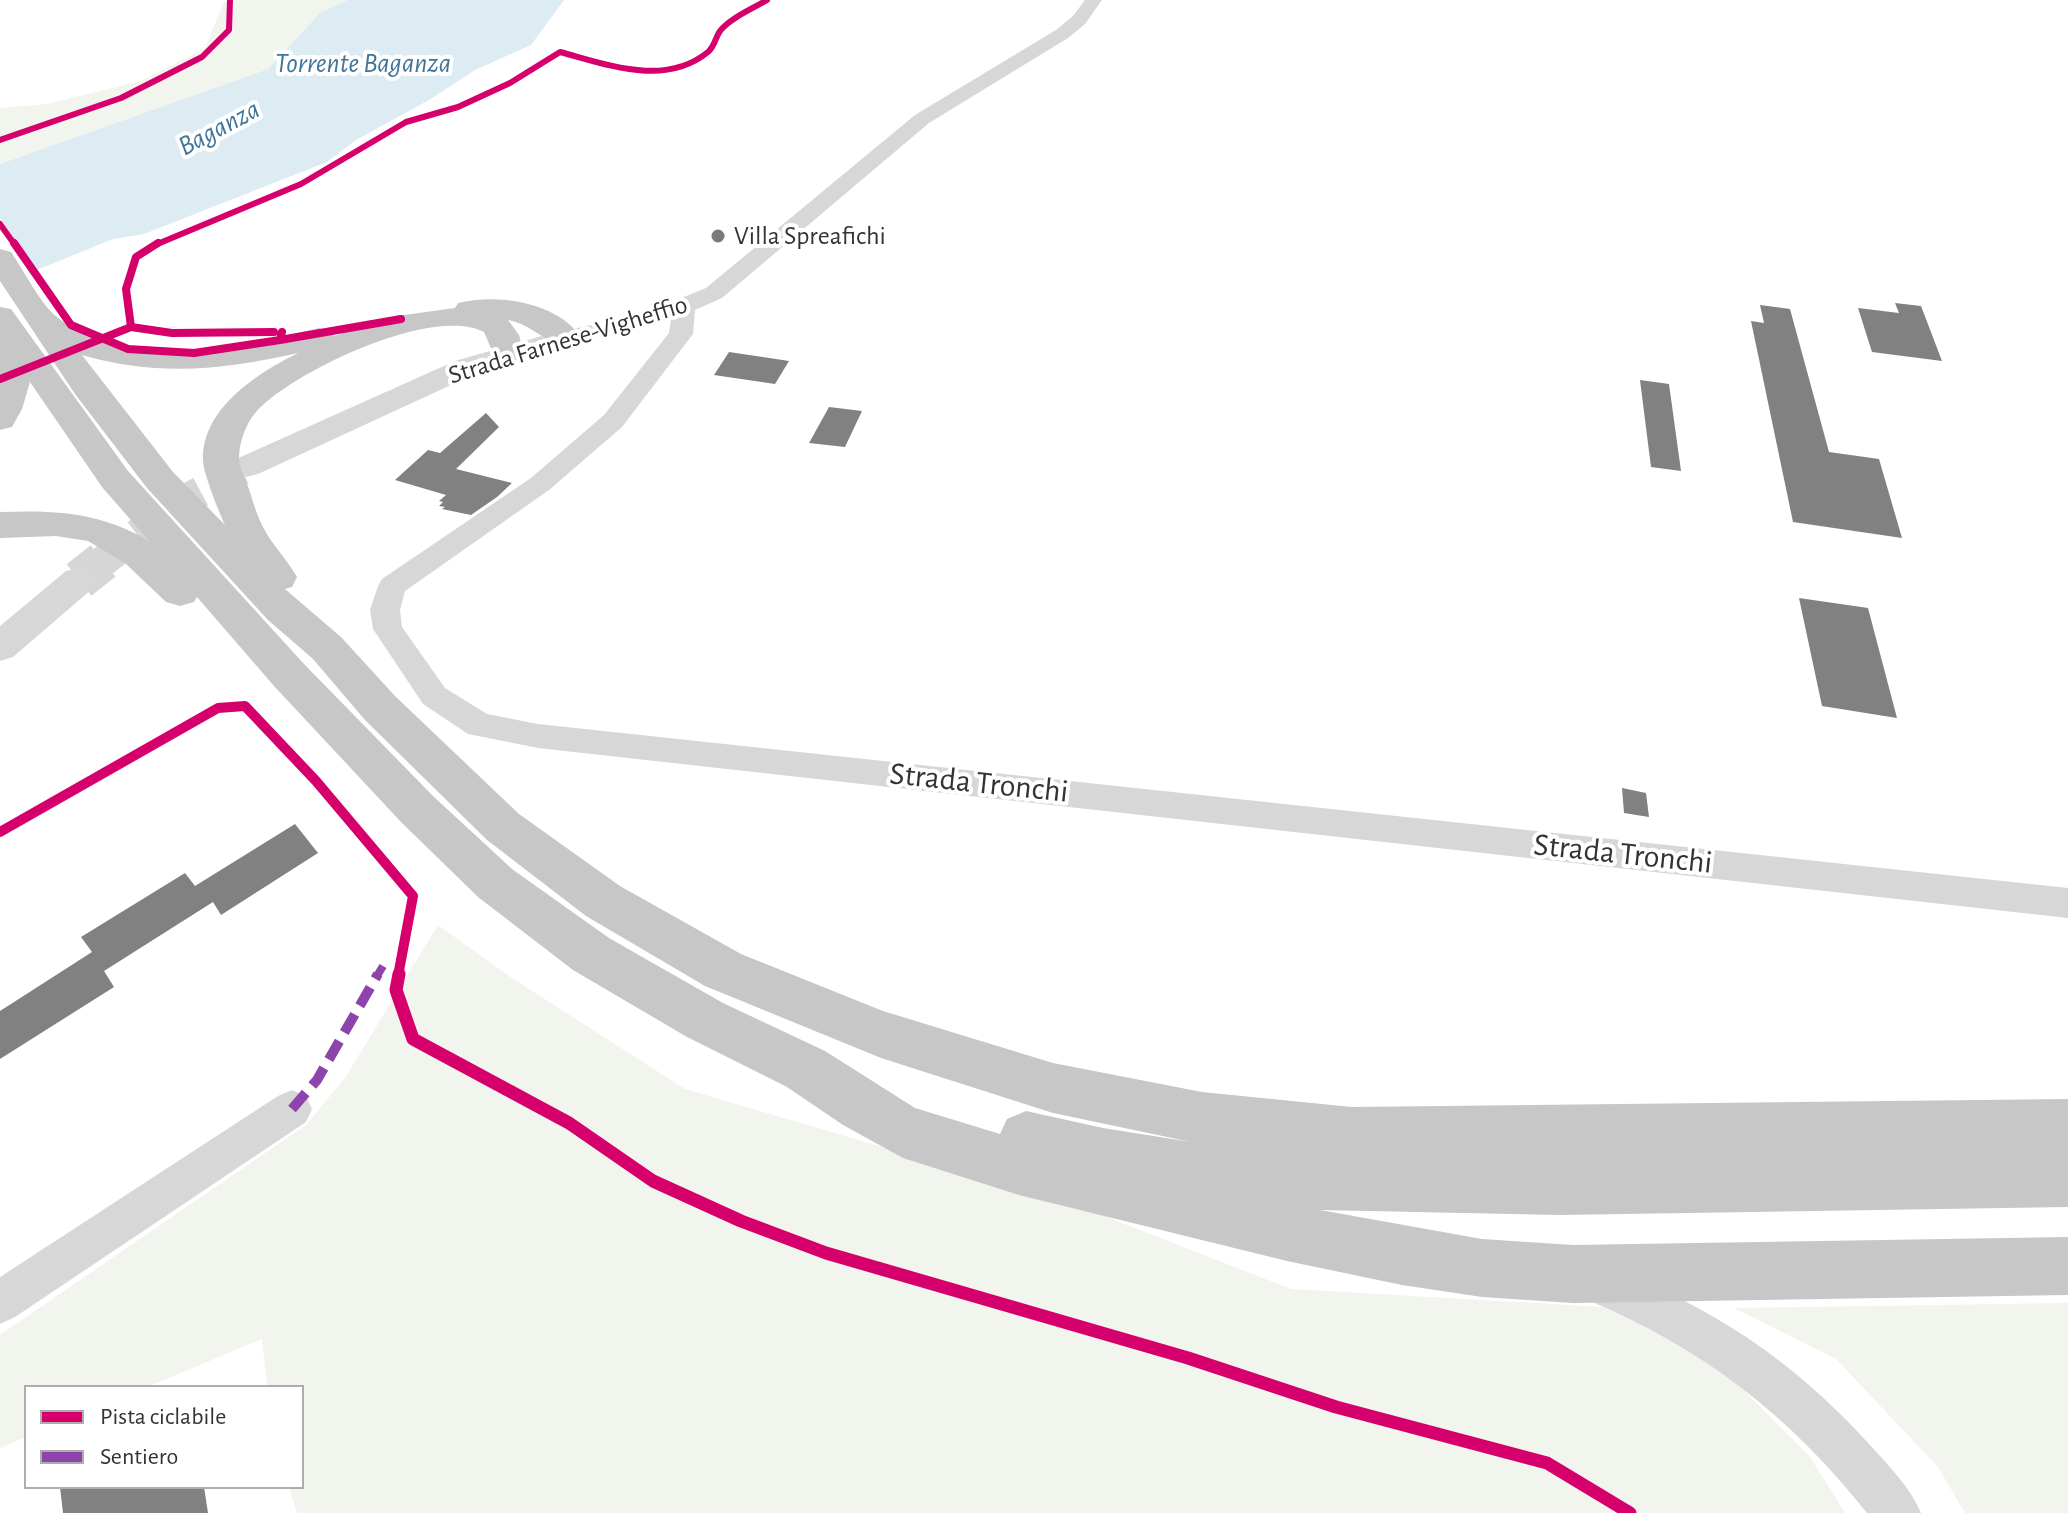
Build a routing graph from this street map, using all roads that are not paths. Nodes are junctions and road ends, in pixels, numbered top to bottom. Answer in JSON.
{"nodes":[{"id":1,"x":1094,"y":0,"type":"edge"},
{"id":2,"x":0,"y":258,"type":"edge"},
{"id":3,"x":684,"y":308,"type":"junction"},
{"id":4,"x":20,"y":318,"type":"edge"},
{"id":5,"x":566,"y":338,"type":"junction"},
{"id":6,"x":508,"y":353,"type":"junction"},
{"id":7,"x":0,"y":419,"type":"edge"},
{"id":8,"x":246,"y":467,"type":"tunnel mouth"},
{"id":9,"x":0,"y":525,"type":"edge"},
{"id":10,"x":79,"y":580,"type":"tunnel mouth"},
{"id":11,"x":261,"y":646,"type":"junction"},
{"id":12,"x":0,"y":647,"type":"edge"},
{"id":13,"x":327,"y":648,"type":"junction"},
{"id":14,"x":2068,"y":903,"type":"edge"},
{"id":15,"x":767,"y":1050,"type":"junction"},
{"id":16,"x":292,"y":1109,"type":"dead end"},
{"id":17,"x":2068,"y":1125,"type":"edge"},
{"id":18,"x":2068,"y":1179,"type":"edge"},
{"id":19,"x":2068,"y":1266,"type":"edge"},
{"id":20,"x":1544,"y":1273,"type":"junction"},
{"id":21,"x":0,"y":1302,"type":"edge"},
{"id":22,"x":1897,"y":1513,"type":"edge"}],
"edges":[{"from":1,"to":3,"type":"street","name":"Strada Farnese-Vigheffio"},
{"from":2,"to":4,"type":"highway"},
{"from":3,"to":5,"type":"street","name":"Strada Farnese-Vigheffio"},
{"from":3,"to":14,"type":"street","name":"Strada Tronchi"},
{"from":4,"to":5,"type":"highway"},
{"from":4,"to":7,"type":"highway"},
{"from":4,"to":11,"type":"highway"},
{"from":4,"to":13,"type":"highway"},
{"from":5,"to":6,"type":"street","name":"Strada Farnese-Vigheffio"},
{"from":6,"to":8,"type":"street","name":"Strada Farnese-Vigheffio"},
{"from":6,"to":13,"type":"highway"},
{"from":9,"to":11,"type":"highway"},
{"from":10,"to":12,"type":"street"},
{"from":11,"to":15,"type":"highway"},
{"from":13,"to":17,"type":"highway"},
{"from":15,"to":18,"type":"highway"},
{"from":15,"to":20,"type":"highway"},
{"from":16,"to":21,"type":"street"},
{"from":19,"to":20,"type":"highway"},
{"from":20,"to":22,"type":"street"}]}
